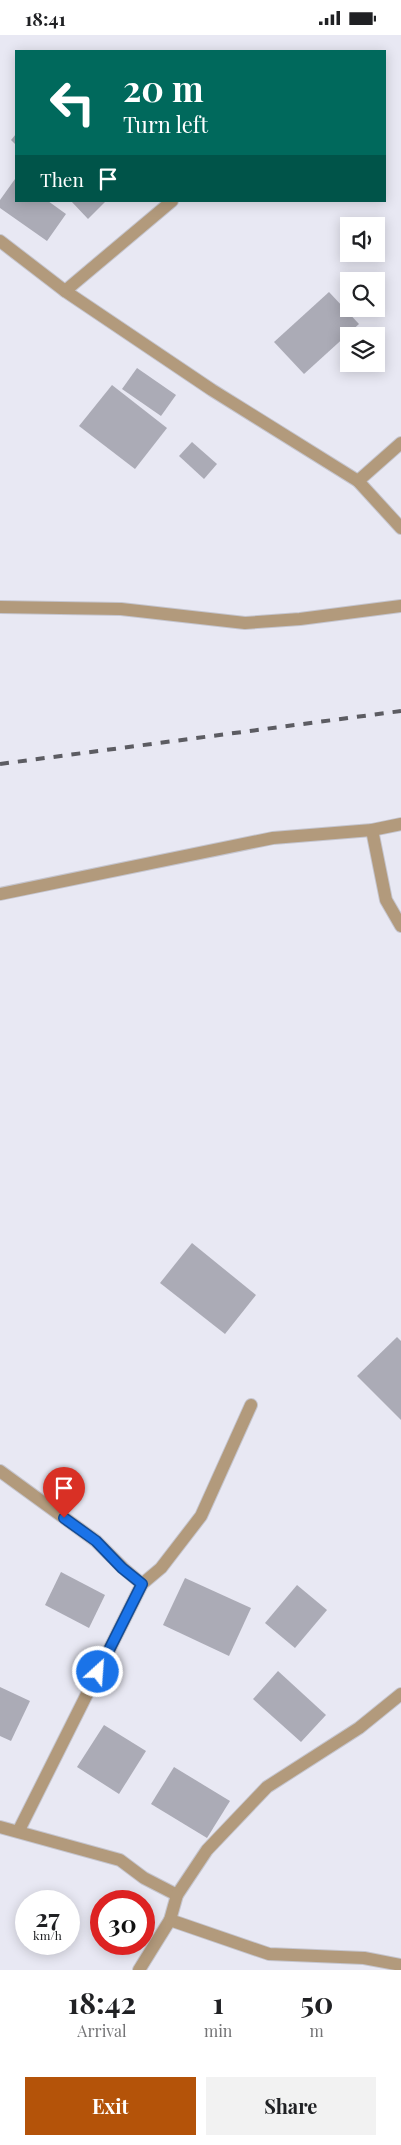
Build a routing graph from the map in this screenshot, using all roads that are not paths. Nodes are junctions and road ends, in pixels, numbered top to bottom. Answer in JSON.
{"nodes":[{"id":1,"x":171,"y":202,"type":"edge"},
{"id":2,"x":0,"y":241,"type":"edge"},
{"id":3,"x":65,"y":291,"type":"junction"},
{"id":4,"x":401,"y":443,"type":"edge"},
{"id":5,"x":358,"y":481,"type":"junction"},
{"id":6,"x":401,"y":528,"type":"edge"},
{"id":7,"x":401,"y":606,"type":"edge"},
{"id":8,"x":0,"y":607,"type":"edge"},
{"id":9,"x":401,"y":824,"type":"edge"},
{"id":10,"x":372,"y":830,"type":"junction"},
{"id":11,"x":0,"y":894,"type":"edge"},
{"id":12,"x":401,"y":926,"type":"edge"},
{"id":13,"x":251,"y":1405,"type":"dead end"},
{"id":14,"x":0,"y":1471,"type":"edge"},
{"id":15,"x":142,"y":1584,"type":"junction"},
{"id":16,"x":401,"y":1694,"type":"edge"},
{"id":17,"x":0,"y":1827,"type":"edge"},
{"id":18,"x":19,"y":1831,"type":"junction"},
{"id":19,"x":177,"y":1895,"type":"junction"},
{"id":20,"x":170,"y":1920,"type":"junction"},
{"id":21,"x":401,"y":1965,"type":"edge"},
{"id":22,"x":139,"y":1970,"type":"edge"}],
"edges":[{"from":1,"to":3,"type":"street"},
{"from":2,"to":3,"type":"street"},
{"from":3,"to":5,"type":"street"},
{"from":4,"to":5,"type":"street"},
{"from":5,"to":6,"type":"street"},
{"from":7,"to":8,"type":"street"},
{"from":9,"to":10,"type":"street"},
{"from":10,"to":11,"type":"street"},
{"from":10,"to":12,"type":"street"},
{"from":13,"to":15,"type":"street"},
{"from":14,"to":15,"type":"street"},
{"from":15,"to":18,"type":"street"},
{"from":16,"to":19,"type":"street"},
{"from":17,"to":18,"type":"street"},
{"from":18,"to":19,"type":"street"},
{"from":19,"to":20,"type":"street"},
{"from":20,"to":21,"type":"street"},
{"from":20,"to":22,"type":"street"}]}
